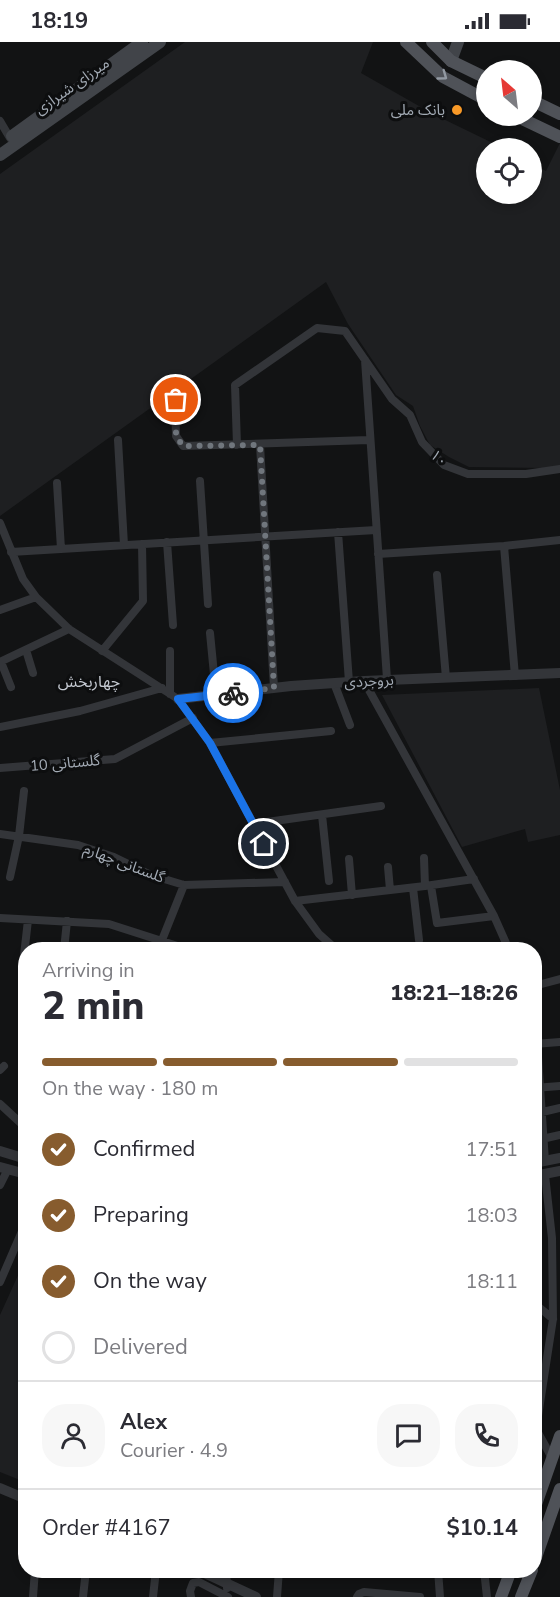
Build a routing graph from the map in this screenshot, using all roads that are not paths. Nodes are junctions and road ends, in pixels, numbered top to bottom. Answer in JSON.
{"nodes":[{"id":1,"x":142,"y":42,"type":"edge"},
{"id":2,"x":160,"y":42,"type":"edge"},
{"id":3,"x":406,"y":42,"type":"edge"},
{"id":4,"x":432,"y":42,"type":"edge"},
{"id":5,"x":458,"y":42,"type":"edge"},
{"id":6,"x":451,"y":61,"type":"junction"},
{"id":7,"x":476,"y":73,"type":"edge"},
{"id":8,"x":476,"y":95,"type":"edge"},
{"id":9,"x":542,"y":105,"type":"edge"},
{"id":10,"x":560,"y":114,"type":"edge"},
{"id":11,"x":0,"y":121,"type":"edge"},
{"id":12,"x":537,"y":126,"type":"edge"},
{"id":13,"x":560,"y":137,"type":"edge"},
{"id":14,"x":5,"y":141,"type":"edge"},
{"id":15,"x":0,"y":155,"type":"edge"},
{"id":16,"x":364,"y":359,"type":"junction"},
{"id":17,"x":176,"y":400,"type":"dead end"},
{"id":18,"x":118,"y":440,"type":"dead end"},
{"id":19,"x":369,"y":440,"type":"junction"},
{"id":20,"x":237,"y":445,"type":"junction"},
{"id":21,"x":260,"y":445,"type":"junction"},
{"id":22,"x":560,"y":469,"type":"edge"},
{"id":23,"x":200,"y":481,"type":"dead end"},
{"id":24,"x":57,"y":483,"type":"dead end"},
{"id":25,"x":0,"y":523,"type":"edge"},
{"id":26,"x":376,"y":530,"type":"junction"},
{"id":27,"x":338,"y":532,"type":"junction"},
{"id":28,"x":266,"y":536,"type":"junction"},
{"id":29,"x":202,"y":540,"type":"junction"},
{"id":30,"x":560,"y":540,"type":"edge"},
{"id":31,"x":167,"y":542,"type":"junction"},
{"id":32,"x":142,"y":544,"type":"junction"},
{"id":33,"x":124,"y":545,"type":"junction"},
{"id":34,"x":504,"y":546,"type":"junction"},
{"id":35,"x":61,"y":549,"type":"junction"},
{"id":36,"x":11,"y":552,"type":"junction"},
{"id":37,"x":378,"y":554,"type":"junction"},
{"id":38,"x":437,"y":575,"type":"dead end"},
{"id":39,"x":36,"y":597,"type":"junction"},
{"id":40,"x":208,"y":604,"type":"dead end"},
{"id":41,"x":0,"y":610,"type":"edge"},
{"id":42,"x":173,"y":625,"type":"dead end"},
{"id":43,"x":69,"y":628,"type":"junction"},
{"id":44,"x":210,"y":633,"type":"dead end"},
{"id":45,"x":26,"y":650,"type":"junction"},
{"id":46,"x":102,"y":651,"type":"junction"},
{"id":47,"x":170,"y":651,"type":"dead end"},
{"id":48,"x":0,"y":662,"type":"edge"},
{"id":49,"x":33,"y":673,"type":"dead end"},
{"id":50,"x":560,"y":673,"type":"edge"},
{"id":51,"x":515,"y":676,"type":"junction"},
{"id":52,"x":446,"y":678,"type":"junction"},
{"id":53,"x":387,"y":679,"type":"junction"},
{"id":54,"x":364,"y":681,"type":"junction"},
{"id":55,"x":349,"y":682,"type":"junction"},
{"id":56,"x":334,"y":683,"type":"junction"},
{"id":57,"x":10,"y":687,"type":"dead end"},
{"id":58,"x":162,"y":688,"type":"junction"},
{"id":59,"x":274,"y":688,"type":"junction"},
{"id":60,"x":216,"y":695,"type":"junction"},
{"id":61,"x":174,"y":697,"type":"junction"},
{"id":62,"x":193,"y":718,"type":"junction"},
{"id":63,"x":350,"y":725,"type":"dead end"},
{"id":64,"x":0,"y":727,"type":"edge"},
{"id":65,"x":331,"y":731,"type":"dead end"},
{"id":66,"x":210,"y":743,"type":"junction"},
{"id":67,"x":0,"y":768,"type":"edge"},
{"id":68,"x":24,"y":791,"type":"dead end"},
{"id":69,"x":381,"y":806,"type":"dead end"},
{"id":70,"x":322,"y":815,"type":"junction"},
{"id":71,"x":253,"y":824,"type":"junction"},
{"id":72,"x":0,"y":834,"type":"edge"},
{"id":73,"x":19,"y":836,"type":"junction"},
{"id":74,"x":424,"y":858,"type":"dead end"},
{"id":75,"x":349,"y":860,"type":"dead end"},
{"id":76,"x":388,"y":867,"type":"dead end"},
{"id":77,"x":10,"y":877,"type":"dead end"},
{"id":78,"x":474,"y":879,"type":"junction"},
{"id":79,"x":329,"y":881,"type":"dead end"},
{"id":80,"x":285,"y":882,"type":"junction"},
{"id":81,"x":184,"y":885,"type":"junction"},
{"id":82,"x":428,"y":886,"type":"junction"},
{"id":83,"x":413,"y":888,"type":"junction"},
{"id":84,"x":390,"y":890,"type":"junction"},
{"id":85,"x":351,"y":895,"type":"junction"},
{"id":86,"x":296,"y":901,"type":"junction"},
{"id":87,"x":494,"y":916,"type":"junction"},
{"id":88,"x":0,"y":918,"type":"edge"},
{"id":89,"x":28,"y":920,"type":"junction"},
{"id":90,"x":67,"y":921,"type":"junction"},
{"id":91,"x":419,"y":940,"type":"dead end"},
{"id":92,"x":26,"y":942,"type":"edge"},
{"id":93,"x":64,"y":942,"type":"edge"},
{"id":94,"x":151,"y":942,"type":"edge"},
{"id":95,"x":162,"y":942,"type":"edge"},
{"id":96,"x":328,"y":942,"type":"edge"},
{"id":97,"x":505,"y":942,"type":"edge"},
{"id":98,"x":560,"y":979,"type":"edge"},
{"id":99,"x":542,"y":984,"type":"edge"},
{"id":100,"x":560,"y":1042,"type":"edge"},
{"id":101,"x":542,"y":1044,"type":"edge"},
{"id":102,"x":560,"y":1086,"type":"edge"},
{"id":103,"x":542,"y":1087,"type":"edge"},
{"id":104,"x":0,"y":1104,"type":"edge"},
{"id":105,"x":560,"y":1108,"type":"edge"},
{"id":106,"x":542,"y":1112,"type":"edge"},
{"id":107,"x":18,"y":1121,"type":"edge"},
{"id":108,"x":560,"y":1135,"type":"edge"},
{"id":109,"x":542,"y":1139,"type":"edge"},
{"id":110,"x":1,"y":1151,"type":"edge"},
{"id":111,"x":18,"y":1157,"type":"edge"},
{"id":112,"x":560,"y":1158,"type":"edge"},
{"id":113,"x":542,"y":1161,"type":"edge"},
{"id":114,"x":2,"y":1167,"type":"edge"},
{"id":115,"x":18,"y":1172,"type":"edge"},
{"id":116,"x":560,"y":1172,"type":"edge"},
{"id":117,"x":542,"y":1175,"type":"edge"},
{"id":118,"x":0,"y":1185,"type":"edge"},
{"id":119,"x":542,"y":1190,"type":"edge"},
{"id":120,"x":18,"y":1240,"type":"edge"},
{"id":121,"x":0,"y":1282,"type":"edge"},
{"id":122,"x":542,"y":1310,"type":"edge"},
{"id":123,"x":553,"y":1319,"type":"junction"},
{"id":124,"x":542,"y":1386,"type":"edge"},
{"id":125,"x":560,"y":1436,"type":"edge"},
{"id":126,"x":542,"y":1441,"type":"edge"},
{"id":127,"x":552,"y":1458,"type":"junction"},
{"id":128,"x":542,"y":1487,"type":"edge"},
{"id":129,"x":0,"y":1488,"type":"edge"},
{"id":130,"x":560,"y":1489,"type":"edge"},
{"id":131,"x":18,"y":1496,"type":"edge"},
{"id":132,"x":542,"y":1540,"type":"edge"},
{"id":133,"x":34,"y":1578,"type":"edge"},
{"id":134,"x":85,"y":1578,"type":"edge"},
{"id":135,"x":155,"y":1578,"type":"edge"},
{"id":136,"x":215,"y":1578,"type":"edge"},
{"id":137,"x":226,"y":1578,"type":"edge"},
{"id":138,"x":278,"y":1578,"type":"edge"},
{"id":139,"x":439,"y":1578,"type":"edge"},
{"id":140,"x":485,"y":1578,"type":"edge"},
{"id":141,"x":508,"y":1578,"type":"edge"},
{"id":142,"x":528,"y":1578,"type":"edge"},
{"id":143,"x":226,"y":1583,"type":"junction"},
{"id":144,"x":523,"y":1595,"type":"edge"},
{"id":145,"x":33,"y":1597,"type":"edge"},
{"id":146,"x":83,"y":1597,"type":"edge"},
{"id":147,"x":153,"y":1597,"type":"edge"},
{"id":148,"x":191,"y":1597,"type":"edge"},
{"id":149,"x":229,"y":1597,"type":"edge"},
{"id":150,"x":256,"y":1597,"type":"edge"},
{"id":151,"x":277,"y":1597,"type":"edge"},
{"id":152,"x":357,"y":1597,"type":"edge"},
{"id":153,"x":420,"y":1597,"type":"edge"},
{"id":154,"x":440,"y":1597,"type":"edge"},
{"id":155,"x":487,"y":1597,"type":"edge"},
{"id":156,"x":501,"y":1597,"type":"edge"}],
"edges":[{"from":1,"to":14,"type":"main road","name":"میرزای شیرازی"},
{"from":2,"to":15,"type":"main road","name":"میرزای شیرازی"},
{"from":3,"to":8,"type":"main road","one_way":true},
{"from":4,"to":6,"type":"main road"},
{"from":5,"to":6,"type":"main road"},
{"from":6,"to":7,"type":"main road"},
{"from":9,"to":10,"type":"main road"},
{"from":11,"to":14,"type":"street"},
{"from":12,"to":13,"type":"main road"},
{"from":16,"to":19,"type":"street"},
{"from":16,"to":20,"type":"street","name":"۱۰"},
{"from":16,"to":22,"type":"street","name":"۱۰"},
{"from":17,"to":20,"type":"street"},
{"from":18,"to":33,"type":"street"},
{"from":19,"to":21,"type":"street"},
{"from":19,"to":26,"type":"street"},
{"from":20,"to":21,"type":"street"},
{"from":21,"to":28,"type":"street"},
{"from":23,"to":29,"type":"street"},
{"from":24,"to":35,"type":"street"},
{"from":25,"to":36,"type":"street"},
{"from":26,"to":27,"type":"street"},
{"from":26,"to":37,"type":"street"},
{"from":27,"to":28,"type":"street"},
{"from":27,"to":55,"type":"street"},
{"from":28,"to":29,"type":"street"},
{"from":28,"to":59,"type":"street"},
{"from":29,"to":31,"type":"street"},
{"from":29,"to":40,"type":"street"},
{"from":30,"to":34,"type":"street"},
{"from":31,"to":32,"type":"street"},
{"from":31,"to":42,"type":"street"},
{"from":32,"to":33,"type":"street"},
{"from":32,"to":46,"type":"street"},
{"from":33,"to":35,"type":"street"},
{"from":34,"to":37,"type":"street"},
{"from":34,"to":51,"type":"street"},
{"from":35,"to":36,"type":"street"},
{"from":36,"to":39,"type":"street"},
{"from":37,"to":53,"type":"street"},
{"from":38,"to":52,"type":"street"},
{"from":39,"to":41,"type":"street"},
{"from":39,"to":43,"type":"street"},
{"from":43,"to":45,"type":"street"},
{"from":43,"to":46,"type":"street"},
{"from":44,"to":60,"type":"street"},
{"from":45,"to":48,"type":"street"},
{"from":45,"to":49,"type":"street"},
{"from":46,"to":58,"type":"street"},
{"from":47,"to":61,"type":"street"},
{"from":48,"to":57,"type":"street"},
{"from":50,"to":51,"type":"street","name":"بروجردی"},
{"from":51,"to":52,"type":"street","name":"بروجردی"},
{"from":52,"to":53,"type":"street","name":"بروجردی"},
{"from":53,"to":54,"type":"street","name":"بروجردی"},
{"from":54,"to":55,"type":"street","name":"بروجردی"},
{"from":54,"to":78,"type":"street"},
{"from":55,"to":56,"type":"street","name":"بروجردی"},
{"from":56,"to":59,"type":"street","name":"بروجردی"},
{"from":56,"to":63,"type":"street"},
{"from":58,"to":61,"type":"street"},
{"from":58,"to":64,"type":"street"},
{"from":59,"to":60,"type":"street","name":"بروجردی"},
{"from":60,"to":61,"type":"street","name":"بروجردی"},
{"from":61,"to":62,"type":"street"},
{"from":62,"to":66,"type":"street"},
{"from":62,"to":67,"type":"street","name":"گلستانی 10"},
{"from":65,"to":66,"type":"street"},
{"from":66,"to":71,"type":"street"},
{"from":68,"to":73,"type":"street"},
{"from":69,"to":70,"type":"street"},
{"from":70,"to":71,"type":"street"},
{"from":70,"to":79,"type":"street"},
{"from":71,"to":80,"type":"street"},
{"from":72,"to":73,"type":"street","name":"گلستانی چهارم"},
{"from":73,"to":77,"type":"street"},
{"from":73,"to":81,"type":"street","name":"گلستانی چهارم"},
{"from":74,"to":82,"type":"street"},
{"from":75,"to":85,"type":"street"},
{"from":76,"to":84,"type":"street"},
{"from":78,"to":82,"type":"street"},
{"from":78,"to":87,"type":"street"},
{"from":80,"to":81,"type":"street","name":"گلستانی چهارم"},
{"from":80,"to":86,"type":"street"},
{"from":81,"to":95,"type":"street"},
{"from":82,"to":83,"type":"street"},
{"from":82,"to":87,"type":"street"},
{"from":83,"to":84,"type":"street"},
{"from":83,"to":91,"type":"street"},
{"from":84,"to":85,"type":"street"},
{"from":85,"to":86,"type":"street"},
{"from":86,"to":96,"type":"street"},
{"from":87,"to":97,"type":"street"},
{"from":88,"to":89,"type":"street"},
{"from":89,"to":90,"type":"street"},
{"from":89,"to":92,"type":"street"},
{"from":90,"to":93,"type":"street"},
{"from":90,"to":94,"type":"street"},
{"from":98,"to":99,"type":"street"},
{"from":100,"to":101,"type":"street"},
{"from":102,"to":103,"type":"street"},
{"from":104,"to":107,"type":"street"},
{"from":105,"to":106,"type":"street"},
{"from":108,"to":109,"type":"street"},
{"from":110,"to":111,"type":"street"},
{"from":110,"to":114,"type":"street"},
{"from":112,"to":113,"type":"street"},
{"from":114,"to":115,"type":"street"},
{"from":114,"to":118,"type":"street"},
{"from":116,"to":117,"type":"street"},
{"from":119,"to":123,"type":"street"},
{"from":120,"to":121,"type":"street"},
{"from":122,"to":123,"type":"street"},
{"from":123,"to":124,"type":"street"},
{"from":125,"to":127,"type":"main road"},
{"from":126,"to":127,"type":"street"},
{"from":127,"to":128,"type":"main road"},
{"from":129,"to":131,"type":"street"},
{"from":130,"to":132,"type":"main road"},
{"from":133,"to":145,"type":"street"},
{"from":134,"to":146,"type":"street"},
{"from":135,"to":147,"type":"street"},
{"from":136,"to":143,"type":"street"},
{"from":137,"to":143,"type":"street"},
{"from":138,"to":151,"type":"street"},
{"from":139,"to":154,"type":"street"},
{"from":140,"to":155,"type":"street"},
{"from":141,"to":156,"type":"main road"},
{"from":142,"to":144,"type":"main road"},
{"from":143,"to":149,"type":"street"},
{"from":143,"to":150,"type":"street"},
{"from":148,"to":149,"type":"street"},
{"from":152,"to":153,"type":"street"}]}
